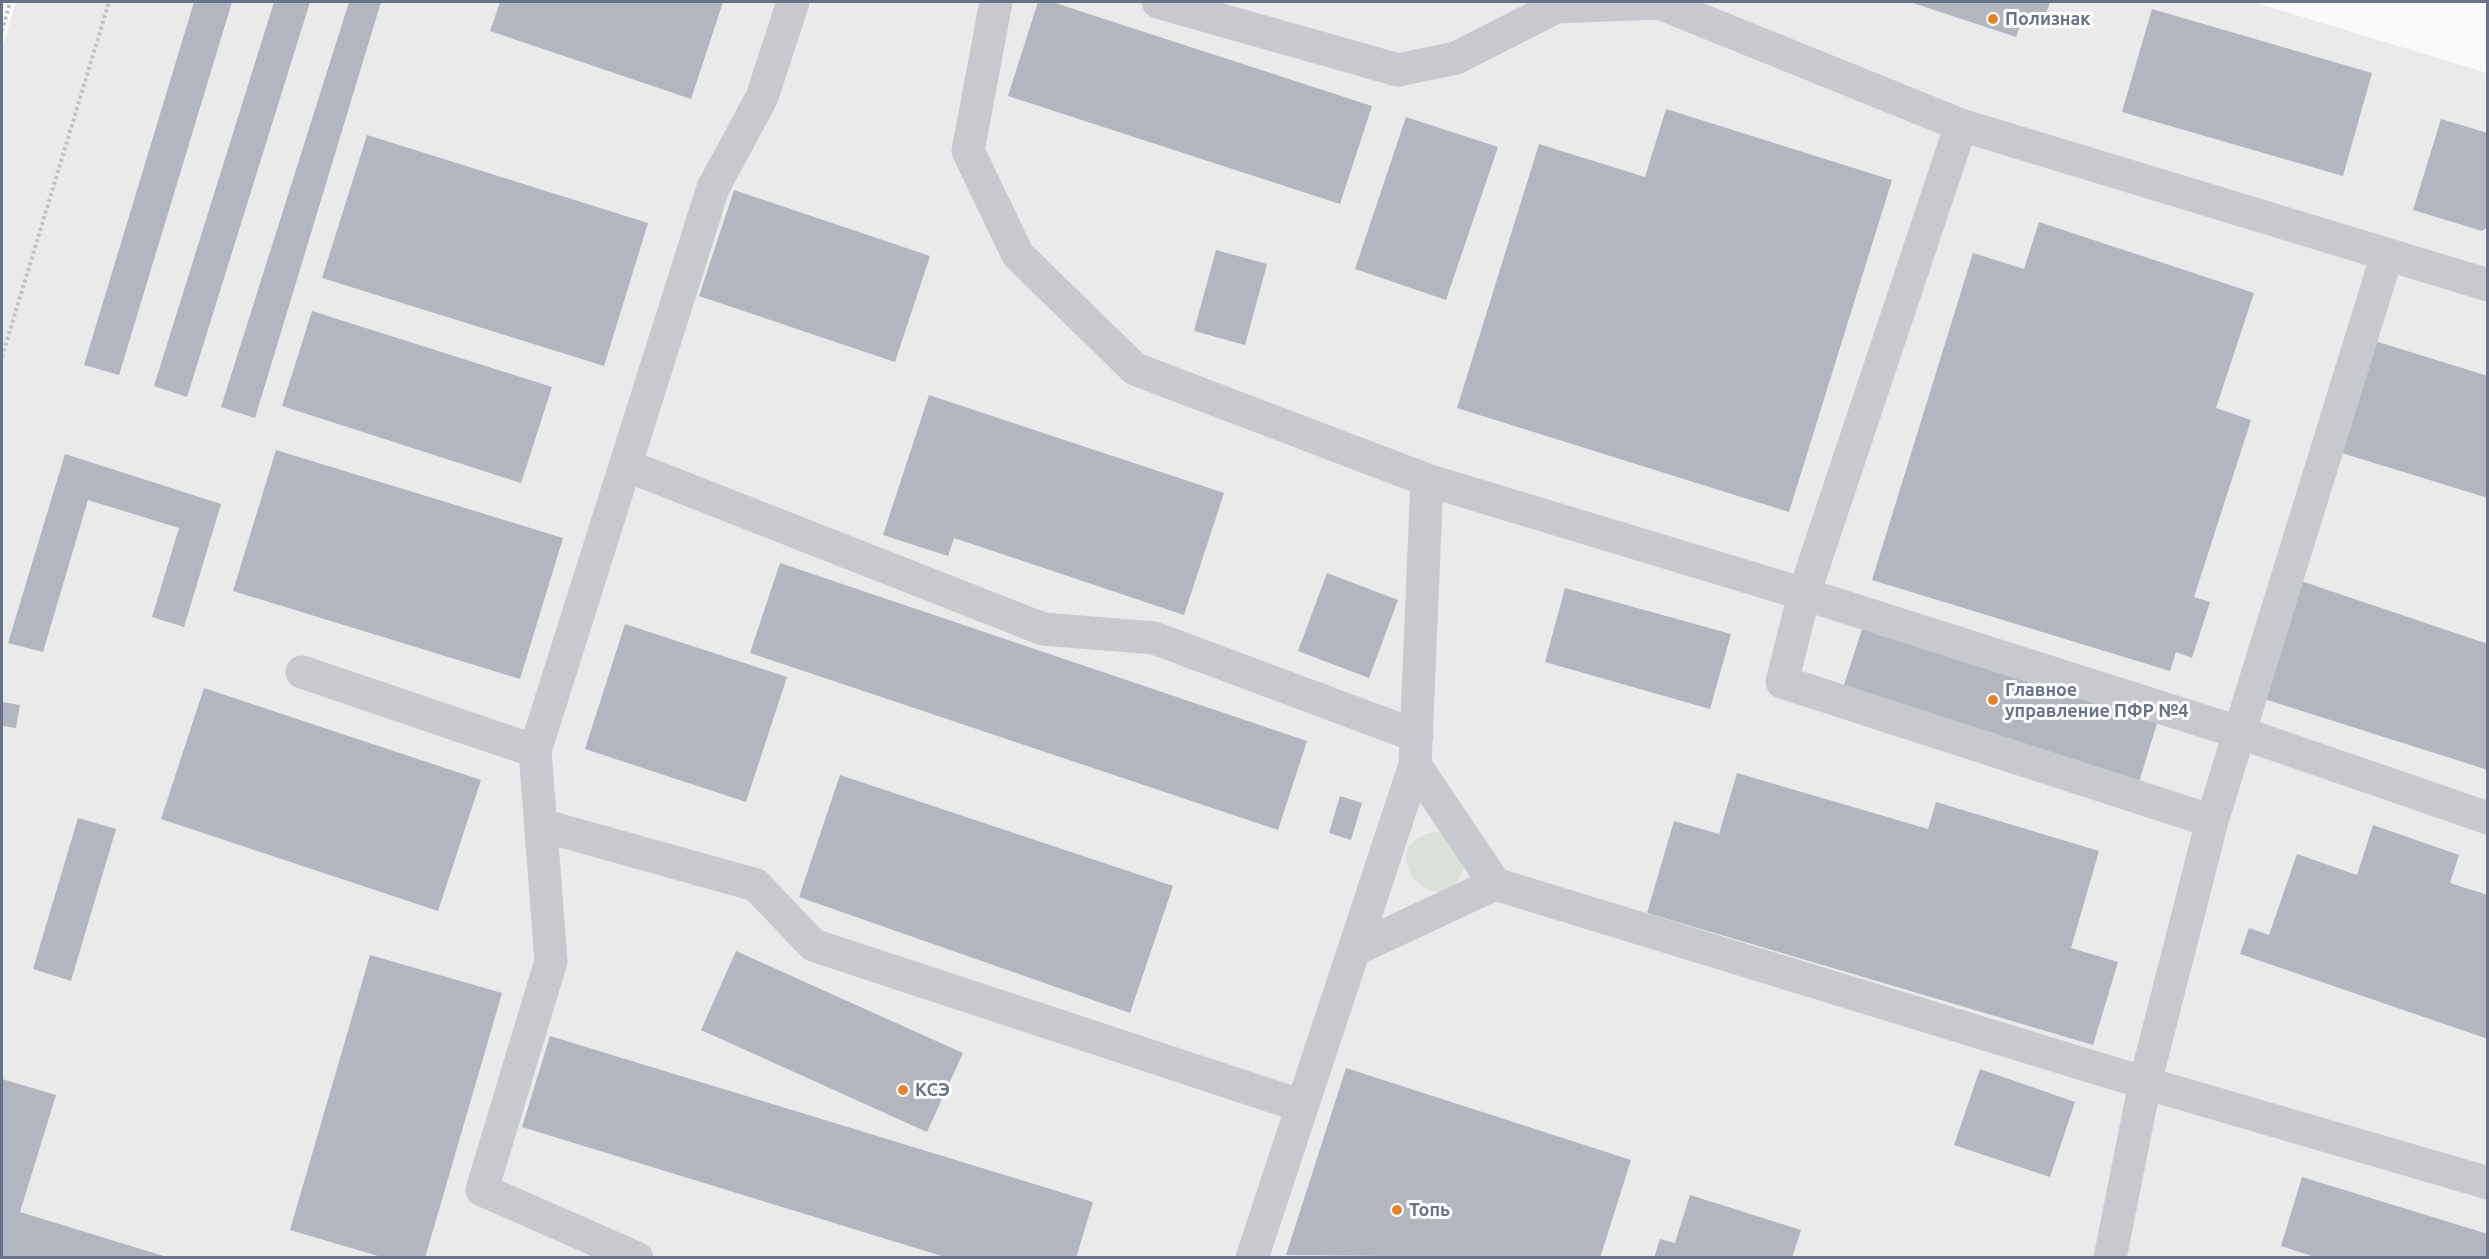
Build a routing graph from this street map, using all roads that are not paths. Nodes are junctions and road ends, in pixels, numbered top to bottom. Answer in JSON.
{"nodes":[{"id":1,"x":794,"y":2,"type":"edge"},
{"id":2,"x":996,"y":2,"type":"edge"},
{"id":3,"x":1158,"y":2,"type":"edge"},
{"id":4,"x":1960,"y":125,"type":"junction"},
{"id":5,"x":2387,"y":255,"type":"junction"},
{"id":6,"x":2487,"y":285,"type":"edge"},
{"id":7,"x":628,"y":466,"type":"junction"},
{"id":8,"x":1426,"y":480,"type":"junction"},
{"id":9,"x":1804,"y":594,"type":"junction"},
{"id":10,"x":302,"y":672,"type":"dead end"},
{"id":11,"x":2241,"y":733,"type":"junction"},
{"id":12,"x":1416,"y":750,"type":"junction"},
{"id":13,"x":535,"y":751,"type":"junction"},
{"id":14,"x":2487,"y":818,"type":"edge"},
{"id":15,"x":2212,"y":821,"type":"junction"},
{"id":16,"x":541,"y":825,"type":"junction"},
{"id":17,"x":1496,"y":884,"type":"junction"},
{"id":18,"x":1354,"y":950,"type":"junction"},
{"id":19,"x":2145,"y":1083,"type":"junction"},
{"id":20,"x":1302,"y":1106,"type":"junction"},
{"id":21,"x":2487,"y":1183,"type":"edge"},
{"id":22,"x":637,"y":1257,"type":"edge"},
{"id":23,"x":1252,"y":1257,"type":"edge"},
{"id":24,"x":2110,"y":1257,"type":"edge"}],
"edges":[{"from":1,"to":7,"type":"lane"},
{"from":2,"to":8,"type":"lane"},
{"from":3,"to":4,"type":"lane"},
{"from":4,"to":5,"type":"lane"},
{"from":4,"to":9,"type":"lane"},
{"from":5,"to":6,"type":"lane"},
{"from":5,"to":11,"type":"lane"},
{"from":7,"to":12,"type":"lane"},
{"from":7,"to":13,"type":"lane"},
{"from":8,"to":9,"type":"lane"},
{"from":8,"to":12,"type":"lane"},
{"from":9,"to":11,"type":"lane"},
{"from":9,"to":15,"type":"lane"},
{"from":10,"to":13,"type":"lane"},
{"from":11,"to":14,"type":"lane"},
{"from":11,"to":15,"type":"lane"},
{"from":12,"to":17,"type":"lane"},
{"from":12,"to":18,"type":"lane"},
{"from":13,"to":16,"type":"lane"},
{"from":15,"to":19,"type":"lane"},
{"from":16,"to":20,"type":"lane"},
{"from":16,"to":22,"type":"lane"},
{"from":17,"to":18,"type":"lane"},
{"from":17,"to":19,"type":"lane"},
{"from":18,"to":20,"type":"lane"},
{"from":19,"to":21,"type":"lane"},
{"from":19,"to":24,"type":"lane"},
{"from":20,"to":23,"type":"lane"}]}
